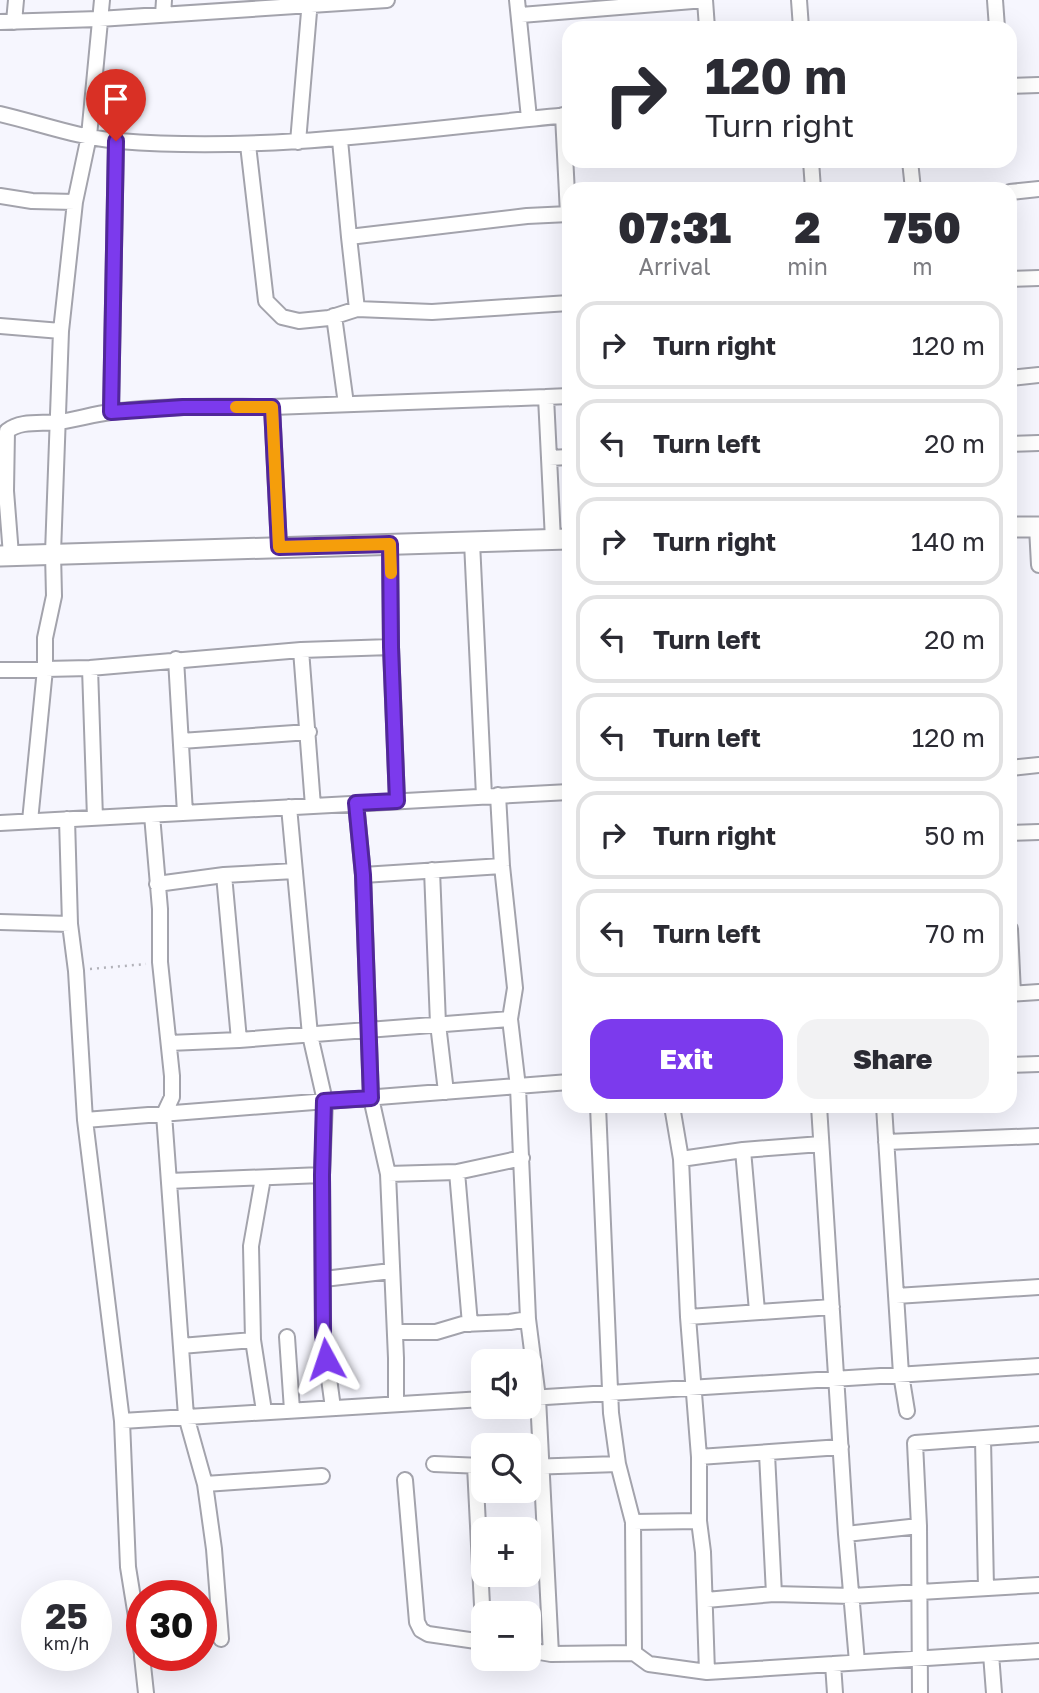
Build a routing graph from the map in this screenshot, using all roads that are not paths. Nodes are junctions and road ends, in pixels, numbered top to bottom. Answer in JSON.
{"nodes":[{"id":1,"x":16,"y":0,"type":"edge"},
{"id":2,"x":102,"y":0,"type":"edge"},
{"id":3,"x":387,"y":0,"type":"edge"},
{"id":4,"x":705,"y":0,"type":"edge"},
{"id":5,"x":804,"y":0,"type":"edge"},
{"id":6,"x":995,"y":0,"type":"edge"},
{"id":7,"x":310,"y":3,"type":"edge"},
{"id":8,"x":622,"y":3,"type":"edge"},
{"id":9,"x":519,"y":7,"type":"edge"},
{"id":10,"x":164,"y":8,"type":"edge"},
{"id":11,"x":99,"y":19,"type":"junction"},
{"id":12,"x":706,"y":21,"type":"edge"},
{"id":13,"x":802,"y":21,"type":"edge"},
{"id":14,"x":996,"y":21,"type":"edge"},
{"id":15,"x":7,"y":22,"type":"edge"},
{"id":16,"x":1039,"y":85,"type":"edge"},
{"id":17,"x":1017,"y":86,"type":"edge"},
{"id":18,"x":0,"y":114,"type":"edge"},
{"id":19,"x":562,"y":115,"type":"edge"},
{"id":20,"x":529,"y":118,"type":"junction"},
{"id":21,"x":89,"y":136,"type":"junction"},
{"id":22,"x":340,"y":140,"type":"junction"},
{"id":23,"x":116,"y":141,"type":"junction"},
{"id":24,"x":298,"y":142,"type":"junction"},
{"id":25,"x":248,"y":145,"type":"junction"},
{"id":26,"x":1039,"y":189,"type":"edge"},
{"id":27,"x":1017,"y":191,"type":"edge"},
{"id":28,"x":0,"y":196,"type":"edge"},
{"id":29,"x":75,"y":202,"type":"junction"},
{"id":30,"x":562,"y":214,"type":"edge"},
{"id":31,"x":349,"y":237,"type":"junction"},
{"id":32,"x":1039,"y":278,"type":"edge"},
{"id":33,"x":1017,"y":279,"type":"edge"},
{"id":34,"x":562,"y":303,"type":"edge"},
{"id":35,"x":357,"y":309,"type":"junction"},
{"id":36,"x":334,"y":316,"type":"junction"},
{"id":37,"x":0,"y":326,"type":"edge"},
{"id":38,"x":61,"y":331,"type":"junction"},
{"id":39,"x":1039,"y":375,"type":"edge"},
{"id":40,"x":1017,"y":377,"type":"edge"},
{"id":41,"x":562,"y":396,"type":"edge"},
{"id":42,"x":546,"y":397,"type":"junction"},
{"id":43,"x":346,"y":404,"type":"junction"},
{"id":44,"x":272,"y":407,"type":"junction"},
{"id":45,"x":111,"y":412,"type":"junction"},
{"id":46,"x":57,"y":422,"type":"junction"},
{"id":47,"x":1039,"y":443,"type":"edge"},
{"id":48,"x":1017,"y":444,"type":"edge"},
{"id":49,"x":562,"y":457,"type":"edge"},
{"id":50,"x":549,"y":458,"type":"junction"},
{"id":51,"x":1017,"y":527,"type":"edge"},
{"id":52,"x":1038,"y":527,"type":"edge"},
{"id":53,"x":561,"y":539,"type":"edge"},
{"id":54,"x":472,"y":542,"type":"junction"},
{"id":55,"x":390,"y":544,"type":"junction"},
{"id":56,"x":279,"y":547,"type":"junction"},
{"id":57,"x":53,"y":553,"type":"junction"},
{"id":58,"x":6,"y":556,"type":"edge"},
{"id":59,"x":1039,"y":565,"type":"edge"},
{"id":60,"x":391,"y":647,"type":"junction"},
{"id":61,"x":301,"y":650,"type":"junction"},
{"id":62,"x":176,"y":659,"type":"junction"},
{"id":63,"x":90,"y":668,"type":"junction"},
{"id":64,"x":45,"y":669,"type":"junction"},
{"id":65,"x":0,"y":670,"type":"edge"},
{"id":66,"x":309,"y":732,"type":"junction"},
{"id":67,"x":181,"y":741,"type":"junction"},
{"id":68,"x":1039,"y":765,"type":"edge"},
{"id":69,"x":1017,"y":767,"type":"edge"},
{"id":70,"x":562,"y":792,"type":"edge"},
{"id":71,"x":491,"y":796,"type":"junction"},
{"id":72,"x":397,"y":801,"type":"junction"},
{"id":73,"x":356,"y":803,"type":"junction"},
{"id":74,"x":313,"y":806,"type":"junction"},
{"id":75,"x":289,"y":807,"type":"junction"},
{"id":76,"x":185,"y":813,"type":"junction"},
{"id":77,"x":152,"y":815,"type":"junction"},
{"id":78,"x":95,"y":818,"type":"junction"},
{"id":79,"x":67,"y":819,"type":"junction"},
{"id":80,"x":30,"y":821,"type":"junction"},
{"id":81,"x":0,"y":823,"type":"edge"},
{"id":82,"x":1039,"y":832,"type":"edge"},
{"id":83,"x":1017,"y":833,"type":"edge"},
{"id":84,"x":502,"y":866,"type":"junction"},
{"id":85,"x":432,"y":870,"type":"junction"},
{"id":86,"x":295,"y":871,"type":"junction"},
{"id":87,"x":224,"y":875,"type":"junction"},
{"id":88,"x":363,"y":875,"type":"junction"},
{"id":89,"x":156,"y":884,"type":"junction"},
{"id":90,"x":0,"y":922,"type":"edge"},
{"id":91,"x":70,"y":924,"type":"junction"},
{"id":92,"x":1039,"y":992,"type":"edge"},
{"id":93,"x":1017,"y":994,"type":"edge"},
{"id":94,"x":510,"y":1019,"type":"junction"},
{"id":95,"x":438,"y":1024,"type":"junction"},
{"id":96,"x":369,"y":1030,"type":"junction"},
{"id":97,"x":310,"y":1035,"type":"junction"},
{"id":98,"x":239,"y":1040,"type":"junction"},
{"id":99,"x":169,"y":1043,"type":"junction"},
{"id":100,"x":1039,"y":1064,"type":"edge"},
{"id":101,"x":1017,"y":1065,"type":"edge"},
{"id":102,"x":562,"y":1083,"type":"edge"},
{"id":103,"x":519,"y":1087,"type":"junction"},
{"id":104,"x":446,"y":1091,"type":"junction"},
{"id":105,"x":371,"y":1098,"type":"junction"},
{"id":106,"x":324,"y":1101,"type":"junction"},
{"id":107,"x":598,"y":1113,"type":"edge"},
{"id":108,"x":673,"y":1113,"type":"edge"},
{"id":109,"x":819,"y":1113,"type":"edge"},
{"id":110,"x":884,"y":1113,"type":"edge"},
{"id":111,"x":164,"y":1114,"type":"junction"},
{"id":112,"x":85,"y":1120,"type":"junction"},
{"id":113,"x":1039,"y":1136,"type":"edge"},
{"id":114,"x":886,"y":1142,"type":"junction"},
{"id":115,"x":821,"y":1144,"type":"junction"},
{"id":116,"x":743,"y":1150,"type":"junction"},
{"id":117,"x":522,"y":1158,"type":"junction"},
{"id":118,"x":681,"y":1159,"type":"junction"},
{"id":119,"x":457,"y":1172,"type":"junction"},
{"id":120,"x":388,"y":1174,"type":"junction"},
{"id":121,"x":322,"y":1175,"type":"junction"},
{"id":122,"x":262,"y":1178,"type":"junction"},
{"id":123,"x":169,"y":1181,"type":"junction"},
{"id":124,"x":391,"y":1271,"type":"junction"},
{"id":125,"x":324,"y":1279,"type":"junction"},
{"id":126,"x":1039,"y":1287,"type":"edge"},
{"id":127,"x":896,"y":1296,"type":"junction"},
{"id":128,"x":832,"y":1307,"type":"junction"},
{"id":129,"x":757,"y":1311,"type":"junction"},
{"id":130,"x":688,"y":1317,"type":"junction"},
{"id":131,"x":528,"y":1319,"type":"junction"},
{"id":132,"x":470,"y":1324,"type":"junction"},
{"id":133,"x":395,"y":1332,"type":"junction"},
{"id":134,"x":287,"y":1337,"type":"dead end"},
{"id":135,"x":253,"y":1340,"type":"junction"},
{"id":136,"x":181,"y":1346,"type":"junction"},
{"id":137,"x":530,"y":1349,"type":"edge"},
{"id":138,"x":1039,"y":1366,"type":"edge"},
{"id":139,"x":901,"y":1374,"type":"junction"},
{"id":140,"x":837,"y":1378,"type":"junction"},
{"id":141,"x":694,"y":1388,"type":"junction"},
{"id":142,"x":610,"y":1392,"type":"junction"},
{"id":143,"x":541,"y":1397,"type":"edge"},
{"id":144,"x":471,"y":1400,"type":"edge"},
{"id":145,"x":396,"y":1404,"type":"junction"},
{"id":146,"x":332,"y":1408,"type":"junction"},
{"id":147,"x":292,"y":1410,"type":"junction"},
{"id":148,"x":264,"y":1411,"type":"junction"},
{"id":149,"x":907,"y":1412,"type":"dead end"},
{"id":150,"x":186,"y":1416,"type":"junction"},
{"id":151,"x":122,"y":1421,"type":"junction"},
{"id":152,"x":1039,"y":1434,"type":"edge"},
{"id":153,"x":983,"y":1439,"type":"junction"},
{"id":154,"x":841,"y":1447,"type":"junction"},
{"id":155,"x":767,"y":1454,"type":"junction"},
{"id":156,"x":699,"y":1457,"type":"junction"},
{"id":157,"x":434,"y":1464,"type":"dead end"},
{"id":158,"x":618,"y":1464,"type":"junction"},
{"id":159,"x":471,"y":1466,"type":"edge"},
{"id":160,"x":541,"y":1467,"type":"edge"},
{"id":161,"x":322,"y":1476,"type":"dead end"},
{"id":162,"x":405,"y":1480,"type":"dead end"},
{"id":163,"x":205,"y":1484,"type":"junction"},
{"id":164,"x":480,"y":1503,"type":"edge"},
{"id":165,"x":538,"y":1503,"type":"edge"},
{"id":166,"x":699,"y":1521,"type":"junction"},
{"id":167,"x":633,"y":1522,"type":"junction"},
{"id":168,"x":919,"y":1526,"type":"junction"},
{"id":169,"x":846,"y":1534,"type":"junction"},
{"id":170,"x":130,"y":1580,"type":"edge"},
{"id":171,"x":1039,"y":1585,"type":"edge"},
{"id":172,"x":986,"y":1588,"type":"junction"},
{"id":173,"x":919,"y":1592,"type":"junction"},
{"id":174,"x":774,"y":1594,"type":"junction"},
{"id":175,"x":852,"y":1595,"type":"junction"},
{"id":176,"x":706,"y":1600,"type":"junction"},
{"id":177,"x":482,"y":1601,"type":"edge"},
{"id":178,"x":221,"y":1639,"type":"dead end"},
{"id":179,"x":471,"y":1640,"type":"edge"},
{"id":180,"x":1039,"y":1651,"type":"edge"},
{"id":181,"x":541,"y":1652,"type":"edge"},
{"id":182,"x":634,"y":1653,"type":"junction"},
{"id":183,"x":551,"y":1654,"type":"junction"},
{"id":184,"x":991,"y":1654,"type":"junction"},
{"id":185,"x":918,"y":1660,"type":"junction"},
{"id":186,"x":857,"y":1662,"type":"junction"},
{"id":187,"x":833,"y":1664,"type":"junction"},
{"id":188,"x":144,"y":1671,"type":"edge"},
{"id":189,"x":707,"y":1672,"type":"junction"},
{"id":190,"x":146,"y":1693,"type":"edge"},
{"id":191,"x":835,"y":1693,"type":"edge"},
{"id":192,"x":920,"y":1693,"type":"edge"},
{"id":193,"x":994,"y":1693,"type":"edge"}],
"edges":[{"from":1,"to":15,"type":"street"},
{"from":2,"to":11,"type":"street"},
{"from":3,"to":7,"type":"street"},
{"from":4,"to":8,"type":"street"},
{"from":4,"to":12,"type":"street"},
{"from":5,"to":13,"type":"street"},
{"from":6,"to":14,"type":"street"},
{"from":7,"to":10,"type":"street"},
{"from":7,"to":24,"type":"street"},
{"from":8,"to":9,"type":"street"},
{"from":9,"to":20,"type":"street"},
{"from":10,"to":11,"type":"street"},
{"from":11,"to":15,"type":"street"},
{"from":11,"to":21,"type":"street"},
{"from":16,"to":17,"type":"street"},
{"from":18,"to":21,"type":"street"},
{"from":19,"to":20,"type":"street"},
{"from":20,"to":22,"type":"street"},
{"from":21,"to":23,"type":"street"},
{"from":21,"to":29,"type":"street"},
{"from":22,"to":24,"type":"street"},
{"from":22,"to":31,"type":"street"},
{"from":23,"to":25,"type":"street"},
{"from":23,"to":45,"type":"street"},
{"from":24,"to":25,"type":"street"},
{"from":25,"to":36,"type":"street"},
{"from":26,"to":27,"type":"street"},
{"from":28,"to":29,"type":"street"},
{"from":29,"to":38,"type":"street"},
{"from":30,"to":31,"type":"street"},
{"from":31,"to":35,"type":"street"},
{"from":32,"to":33,"type":"street"},
{"from":34,"to":35,"type":"street"},
{"from":35,"to":36,"type":"street"},
{"from":36,"to":43,"type":"street"},
{"from":37,"to":38,"type":"street"},
{"from":38,"to":46,"type":"street"},
{"from":39,"to":40,"type":"street"},
{"from":41,"to":42,"type":"street"},
{"from":42,"to":43,"type":"street"},
{"from":42,"to":50,"type":"street"},
{"from":43,"to":44,"type":"street"},
{"from":44,"to":45,"type":"street"},
{"from":44,"to":56,"type":"street"},
{"from":45,"to":46,"type":"street"},
{"from":46,"to":57,"type":"street"},
{"from":46,"to":58,"type":"street"},
{"from":47,"to":48,"type":"street"},
{"from":49,"to":50,"type":"street"},
{"from":50,"to":53,"type":"street"},
{"from":51,"to":52,"type":"street"},
{"from":52,"to":59,"type":"street"},
{"from":53,"to":54,"type":"street"},
{"from":54,"to":55,"type":"street"},
{"from":54,"to":71,"type":"street"},
{"from":55,"to":56,"type":"street"},
{"from":55,"to":60,"type":"street"},
{"from":56,"to":57,"type":"street"},
{"from":57,"to":58,"type":"street"},
{"from":57,"to":64,"type":"street"},
{"from":60,"to":61,"type":"street"},
{"from":60,"to":72,"type":"street"},
{"from":61,"to":62,"type":"street"},
{"from":61,"to":66,"type":"street"},
{"from":62,"to":63,"type":"street"},
{"from":62,"to":67,"type":"street"},
{"from":63,"to":64,"type":"street"},
{"from":63,"to":78,"type":"street"},
{"from":64,"to":65,"type":"street"},
{"from":64,"to":80,"type":"street"},
{"from":66,"to":67,"type":"street"},
{"from":66,"to":74,"type":"street"},
{"from":67,"to":76,"type":"street"},
{"from":68,"to":69,"type":"street"},
{"from":70,"to":71,"type":"street"},
{"from":71,"to":72,"type":"street"},
{"from":71,"to":84,"type":"street"},
{"from":72,"to":73,"type":"street"},
{"from":73,"to":74,"type":"street"},
{"from":73,"to":88,"type":"street"},
{"from":74,"to":75,"type":"street"},
{"from":75,"to":76,"type":"street"},
{"from":75,"to":86,"type":"street"},
{"from":76,"to":77,"type":"street"},
{"from":77,"to":78,"type":"street"},
{"from":77,"to":89,"type":"street"},
{"from":78,"to":79,"type":"street"},
{"from":79,"to":80,"type":"street"},
{"from":79,"to":91,"type":"street"},
{"from":80,"to":81,"type":"street"},
{"from":82,"to":83,"type":"street"},
{"from":84,"to":85,"type":"street"},
{"from":84,"to":94,"type":"street"},
{"from":85,"to":88,"type":"street"},
{"from":85,"to":95,"type":"street"},
{"from":86,"to":87,"type":"street"},
{"from":86,"to":97,"type":"street"},
{"from":87,"to":89,"type":"street"},
{"from":87,"to":98,"type":"street"},
{"from":88,"to":96,"type":"street"},
{"from":89,"to":99,"type":"street"},
{"from":90,"to":91,"type":"street"},
{"from":91,"to":112,"type":"street"},
{"from":92,"to":93,"type":"street"},
{"from":94,"to":95,"type":"street"},
{"from":94,"to":103,"type":"street"},
{"from":95,"to":96,"type":"street"},
{"from":95,"to":104,"type":"street"},
{"from":96,"to":97,"type":"street"},
{"from":96,"to":105,"type":"street"},
{"from":97,"to":98,"type":"street"},
{"from":97,"to":106,"type":"street"},
{"from":98,"to":99,"type":"street"},
{"from":99,"to":111,"type":"street"},
{"from":100,"to":101,"type":"street"},
{"from":102,"to":103,"type":"street"},
{"from":103,"to":104,"type":"street"},
{"from":103,"to":117,"type":"street"},
{"from":104,"to":105,"type":"street"},
{"from":105,"to":106,"type":"street"},
{"from":105,"to":120,"type":"street"},
{"from":106,"to":111,"type":"street"},
{"from":106,"to":121,"type":"street"},
{"from":107,"to":142,"type":"street"},
{"from":108,"to":118,"type":"street"},
{"from":109,"to":115,"type":"street"},
{"from":110,"to":114,"type":"street"},
{"from":111,"to":112,"type":"street"},
{"from":111,"to":123,"type":"street"},
{"from":112,"to":151,"type":"street"},
{"from":113,"to":114,"type":"street"},
{"from":114,"to":127,"type":"street"},
{"from":115,"to":116,"type":"street"},
{"from":115,"to":128,"type":"street"},
{"from":116,"to":118,"type":"street"},
{"from":116,"to":129,"type":"street"},
{"from":117,"to":119,"type":"street"},
{"from":117,"to":131,"type":"street"},
{"from":118,"to":130,"type":"street"},
{"from":119,"to":120,"type":"street"},
{"from":119,"to":132,"type":"street"},
{"from":120,"to":124,"type":"street"},
{"from":121,"to":122,"type":"street"},
{"from":121,"to":125,"type":"street"},
{"from":122,"to":123,"type":"street"},
{"from":122,"to":135,"type":"street"},
{"from":123,"to":136,"type":"street"},
{"from":124,"to":125,"type":"street"},
{"from":124,"to":133,"type":"street"},
{"from":125,"to":146,"type":"street"},
{"from":126,"to":127,"type":"street"},
{"from":127,"to":139,"type":"street"},
{"from":128,"to":129,"type":"street"},
{"from":128,"to":140,"type":"street"},
{"from":129,"to":130,"type":"street"},
{"from":130,"to":141,"type":"street"},
{"from":131,"to":132,"type":"street"},
{"from":131,"to":137,"type":"street"},
{"from":132,"to":133,"type":"street"},
{"from":133,"to":145,"type":"street"},
{"from":134,"to":147,"type":"street"},
{"from":135,"to":136,"type":"street"},
{"from":135,"to":148,"type":"street"},
{"from":136,"to":150,"type":"street"},
{"from":138,"to":139,"type":"street"},
{"from":139,"to":140,"type":"street"},
{"from":139,"to":149,"type":"street"},
{"from":140,"to":141,"type":"street"},
{"from":140,"to":154,"type":"street"},
{"from":141,"to":142,"type":"street"},
{"from":141,"to":156,"type":"street"},
{"from":142,"to":143,"type":"street"},
{"from":142,"to":158,"type":"street"},
{"from":144,"to":145,"type":"street"},
{"from":145,"to":146,"type":"street"},
{"from":146,"to":147,"type":"street"},
{"from":147,"to":148,"type":"street"},
{"from":148,"to":150,"type":"street"},
{"from":150,"to":151,"type":"street"},
{"from":150,"to":163,"type":"street"},
{"from":151,"to":170,"type":"street"},
{"from":152,"to":153,"type":"street"},
{"from":153,"to":168,"type":"street"},
{"from":153,"to":172,"type":"street"},
{"from":154,"to":155,"type":"street"},
{"from":154,"to":169,"type":"street"},
{"from":155,"to":156,"type":"street"},
{"from":155,"to":174,"type":"street"},
{"from":156,"to":166,"type":"street"},
{"from":157,"to":159,"type":"street"},
{"from":158,"to":160,"type":"street"},
{"from":158,"to":167,"type":"street"},
{"from":161,"to":163,"type":"street"},
{"from":162,"to":179,"type":"street"},
{"from":163,"to":178,"type":"street"},
{"from":164,"to":177,"type":"street"},
{"from":165,"to":183,"type":"street"},
{"from":166,"to":167,"type":"street"},
{"from":166,"to":176,"type":"street"},
{"from":167,"to":182,"type":"street"},
{"from":168,"to":169,"type":"street"},
{"from":168,"to":173,"type":"street"},
{"from":169,"to":175,"type":"street"},
{"from":171,"to":172,"type":"street"},
{"from":172,"to":173,"type":"street"},
{"from":173,"to":175,"type":"street"},
{"from":173,"to":185,"type":"street"},
{"from":174,"to":175,"type":"street"},
{"from":174,"to":176,"type":"street"},
{"from":175,"to":186,"type":"street"},
{"from":176,"to":189,"type":"street"},
{"from":180,"to":184,"type":"street"},
{"from":181,"to":183,"type":"street"},
{"from":182,"to":183,"type":"street"},
{"from":182,"to":189,"type":"street"},
{"from":184,"to":185,"type":"street"},
{"from":184,"to":193,"type":"street"},
{"from":185,"to":186,"type":"street"},
{"from":185,"to":192,"type":"street"},
{"from":186,"to":187,"type":"street"},
{"from":187,"to":189,"type":"street"},
{"from":187,"to":191,"type":"street"},
{"from":188,"to":190,"type":"street"}]}
